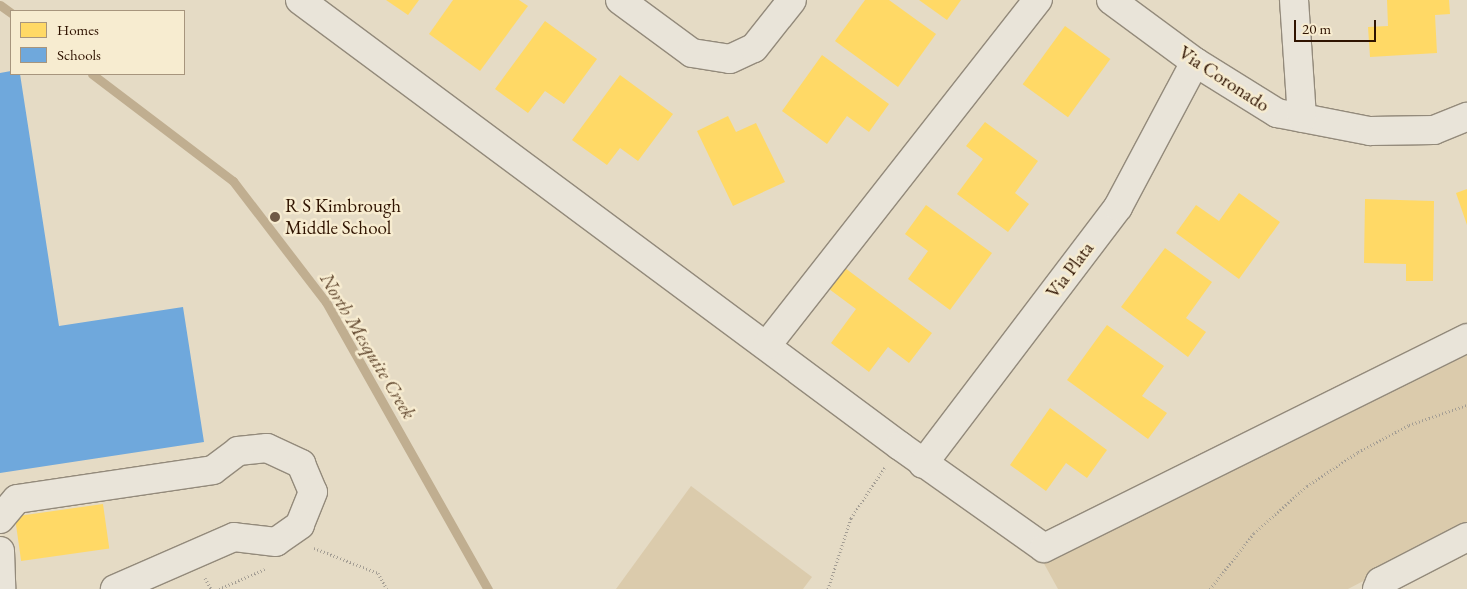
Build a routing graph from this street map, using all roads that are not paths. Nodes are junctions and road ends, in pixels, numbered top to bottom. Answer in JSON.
{"nodes":[{"id":1,"x":300,"y":0,"type":"edge"},
{"id":2,"x":620,"y":0,"type":"edge"},
{"id":3,"x":792,"y":0,"type":"edge"},
{"id":4,"x":1038,"y":0,"type":"edge"},
{"id":5,"x":1112,"y":0,"type":"edge"},
{"id":6,"x":1294,"y":0,"type":"edge"},
{"id":7,"x":1195,"y":62,"type":"junction"},
{"id":8,"x":1467,"y":117,"type":"edge"},
{"id":9,"x":1302,"y":118,"type":"junction"},
{"id":10,"x":1467,"y":338,"type":"edge"},
{"id":11,"x":767,"y":346,"type":"junction"},
{"id":12,"x":924,"y":464,"type":"junction"},
{"id":13,"x":0,"y":519,"type":"edge"},
{"id":14,"x":1467,"y":537,"type":"edge"},
{"id":15,"x":0,"y":551,"type":"edge"},
{"id":16,"x":1,"y":589,"type":"edge"},
{"id":17,"x":115,"y":589,"type":"edge"},
{"id":18,"x":1377,"y":589,"type":"edge"}],
"edges":[{"from":1,"to":11,"type":"street"},
{"from":2,"to":3,"type":"street"},
{"from":4,"to":11,"type":"street"},
{"from":5,"to":7,"type":"street","name":"Via Coronado"},
{"from":6,"to":9,"type":"street"},
{"from":7,"to":9,"type":"street","name":"Via Coronado"},
{"from":7,"to":12,"type":"street","name":"Via Plata"},
{"from":8,"to":9,"type":"street","name":"Via Coronado"},
{"from":10,"to":12,"type":"street"},
{"from":11,"to":12,"type":"street"},
{"from":13,"to":17,"type":"street"},
{"from":14,"to":18,"type":"street"},
{"from":15,"to":16,"type":"street"}]}
